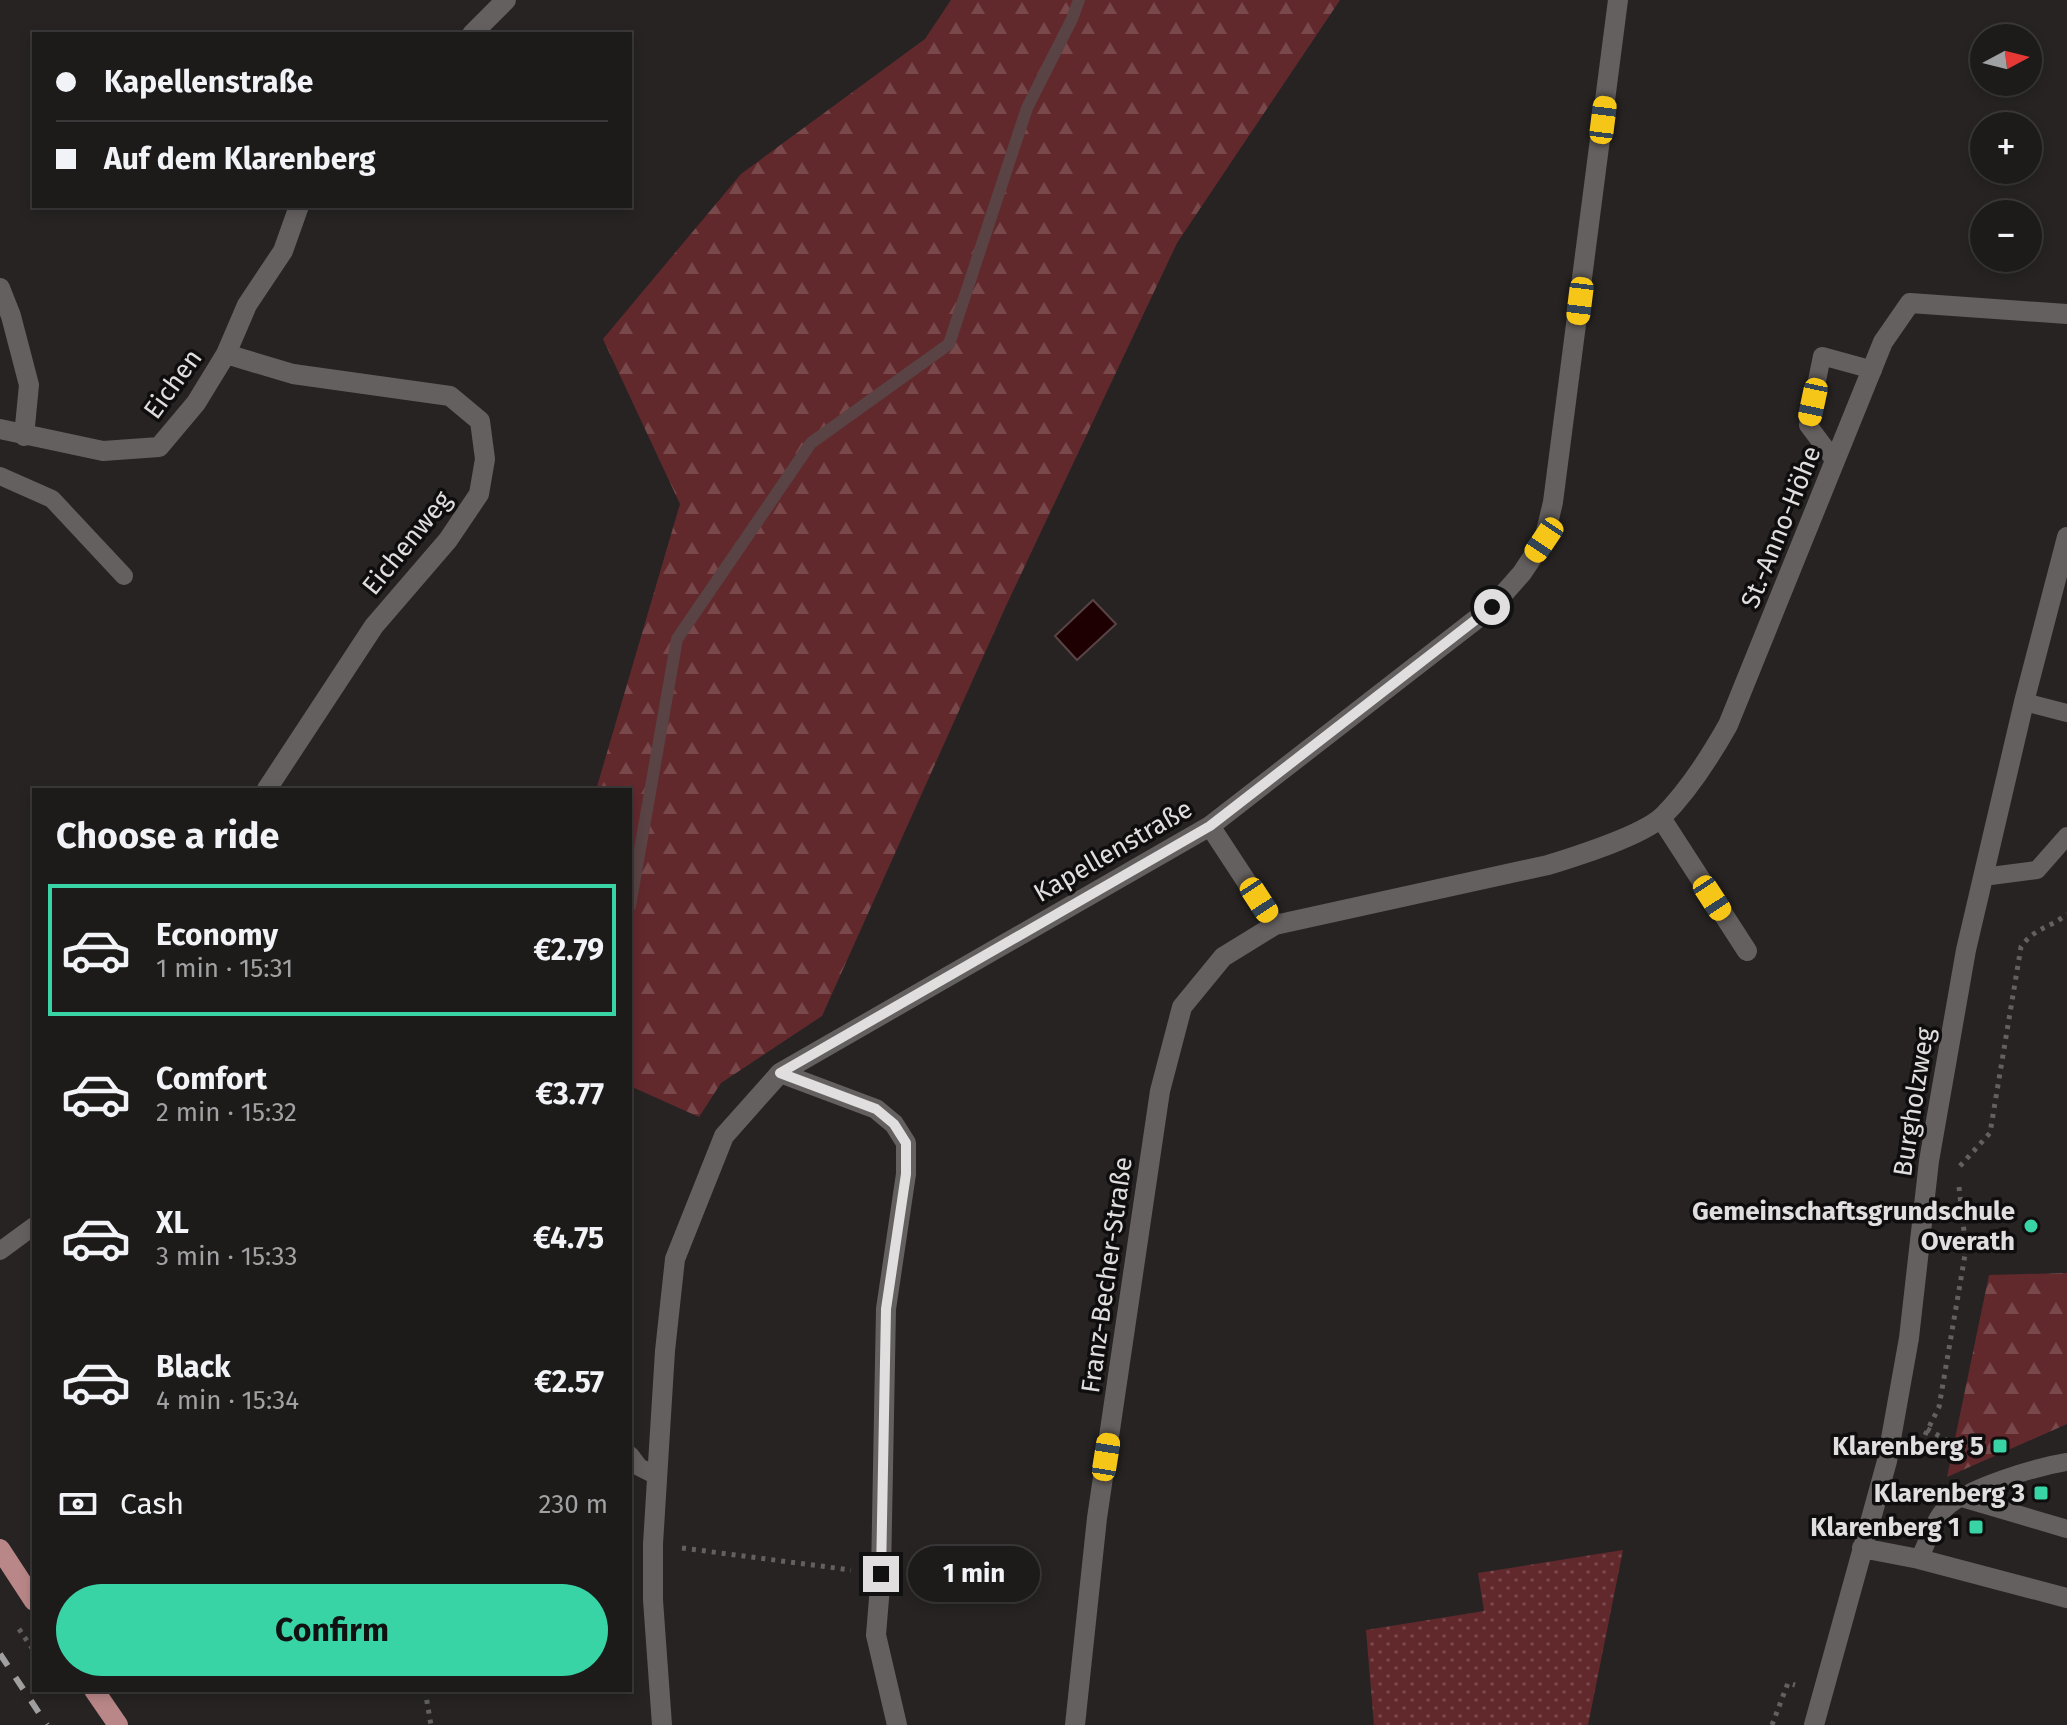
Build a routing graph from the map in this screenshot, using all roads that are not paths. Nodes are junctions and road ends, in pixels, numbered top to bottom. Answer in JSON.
{"nodes":[{"id":1,"x":506,"y":0,"type":"edge"},
{"id":2,"x":1618,"y":0,"type":"edge"},
{"id":3,"x":474,"y":32,"type":"edge"},
{"id":4,"x":298,"y":208,"type":"edge"},
{"id":5,"x":0,"y":288,"type":"edge"},
{"id":6,"x":2067,"y":314,"type":"edge"},
{"id":7,"x":226,"y":354,"type":"junction"},
{"id":8,"x":1873,"y":370,"type":"junction"},
{"id":9,"x":0,"y":429,"type":"edge"},
{"id":10,"x":24,"y":436,"type":"junction"},
{"id":11,"x":1835,"y":461,"type":"junction"},
{"id":12,"x":0,"y":476,"type":"edge"},
{"id":13,"x":2067,"y":537,"type":"edge"},
{"id":14,"x":124,"y":576,"type":"dead end"},
{"id":15,"x":2024,"y":702,"type":"junction"},
{"id":16,"x":2067,"y":713,"type":"edge"},
{"id":17,"x":268,"y":788,"type":"edge"},
{"id":18,"x":1661,"y":818,"type":"junction"},
{"id":19,"x":1210,"y":826,"type":"junction"},
{"id":20,"x":2067,"y":836,"type":"edge"},
{"id":21,"x":1983,"y":877,"type":"junction"},
{"id":22,"x":1275,"y":925,"type":"junction"},
{"id":23,"x":1747,"y":951,"type":"dead end"},
{"id":24,"x":780,"y":1073,"type":"junction"},
{"id":25,"x":32,"y":1227,"type":"edge"},
{"id":26,"x":0,"y":1251,"type":"edge"},
{"id":27,"x":632,"y":1458,"type":"edge"},
{"id":28,"x":2067,"y":1462,"type":"edge"},
{"id":29,"x":657,"y":1476,"type":"junction"},
{"id":30,"x":1962,"y":1498,"type":"junction"},
{"id":31,"x":2067,"y":1529,"type":"edge"},
{"id":32,"x":1862,"y":1548,"type":"junction"},
{"id":33,"x":0,"y":1549,"type":"edge"},
{"id":34,"x":1919,"y":1559,"type":"junction"},
{"id":35,"x":32,"y":1598,"type":"edge"},
{"id":36,"x":2067,"y":1598,"type":"edge"},
{"id":37,"x":95,"y":1692,"type":"edge"},
{"id":38,"x":118,"y":1725,"type":"edge"},
{"id":39,"x":662,"y":1725,"type":"edge"},
{"id":40,"x":897,"y":1725,"type":"edge"},
{"id":41,"x":1075,"y":1725,"type":"edge"},
{"id":42,"x":1814,"y":1725,"type":"edge"}],
"edges":[{"from":1,"to":3,"type":"street"},
{"from":2,"to":19,"type":"street","name":"Kapellenstraße"},
{"from":4,"to":7,"type":"street","name":"Eichen"},
{"from":5,"to":10,"type":"street"},
{"from":6,"to":8,"type":"street","name":"St.-Anno-Höhe"},
{"from":7,"to":10,"type":"street","name":"Eichen"},
{"from":7,"to":17,"type":"street","name":"Eichenweg"},
{"from":8,"to":11,"type":"street","name":"St.-Anno-Höhe"},
{"from":8,"to":11,"type":"lane"},
{"from":9,"to":10,"type":"street","name":"Eichen"},
{"from":11,"to":18,"type":"street","name":"St.-Anno-Höhe"},
{"from":12,"to":14,"type":"lane"},
{"from":13,"to":15,"type":"street","name":"Burgholzweg"},
{"from":15,"to":16,"type":"lane"},
{"from":15,"to":21,"type":"street","name":"Burgholzweg"},
{"from":18,"to":22,"type":"street","name":"St.-Anno-Höhe"},
{"from":18,"to":23,"type":"street"},
{"from":19,"to":22,"type":"street"},
{"from":19,"to":24,"type":"street","name":"Kapellenstraße"},
{"from":20,"to":21,"type":"lane"},
{"from":21,"to":32,"type":"street","name":"Burgholzweg"},
{"from":22,"to":41,"type":"street","name":"Franz-Becher-Straße"},
{"from":24,"to":29,"type":"street","name":"Kapellenstraße"},
{"from":24,"to":40,"type":"street"},
{"from":25,"to":26,"type":"lane"},
{"from":27,"to":29,"type":"lane"},
{"from":28,"to":30,"type":"lane"},
{"from":29,"to":39,"type":"street","name":"Kapellenstraße"},
{"from":30,"to":31,"type":"lane"},
{"from":30,"to":34,"type":"lane"},
{"from":32,"to":34,"type":"street"},
{"from":32,"to":42,"type":"street","name":"Burgholzweg"},
{"from":33,"to":35,"type":"main road"},
{"from":34,"to":36,"type":"street"},
{"from":37,"to":38,"type":"main road"}]}
